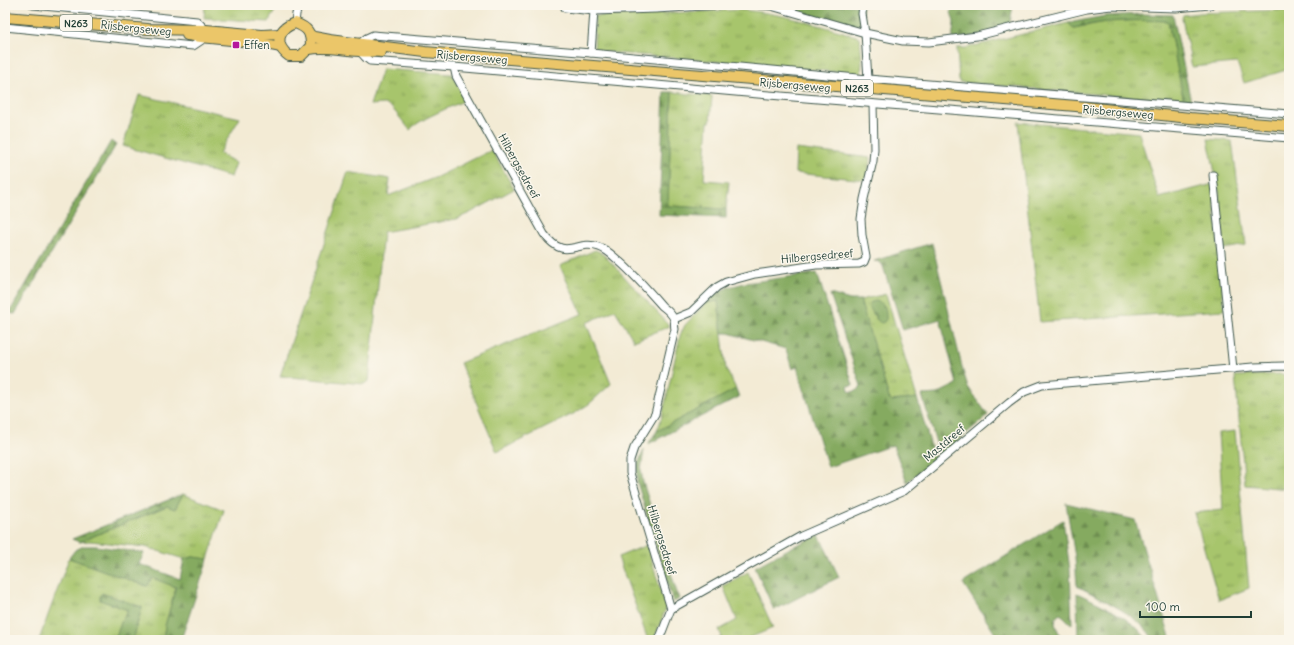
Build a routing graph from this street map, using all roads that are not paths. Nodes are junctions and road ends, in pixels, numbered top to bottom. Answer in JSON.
{"nodes":[{"id":1,"x":33,"y":5,"type":"edge"},
{"id":2,"x":299,"y":5,"type":"edge"},
{"id":3,"x":564,"y":5,"type":"edge"},
{"id":4,"x":719,"y":5,"type":"edge"},
{"id":5,"x":759,"y":5,"type":"edge"},
{"id":6,"x":863,"y":5,"type":"edge"},
{"id":7,"x":1210,"y":5,"type":"edge"},
{"id":8,"x":657,"y":7,"type":"edge"},
{"id":9,"x":594,"y":11,"type":"junction"},
{"id":10,"x":5,"y":16,"type":"edge"},
{"id":11,"x":295,"y":24,"type":"junction"},
{"id":12,"x":5,"y":27,"type":"edge"},
{"id":13,"x":865,"y":33,"type":"junction"},
{"id":14,"x":205,"y":34,"type":"junction"},
{"id":15,"x":281,"y":34,"type":"junction"},
{"id":16,"x":310,"y":35,"type":"junction"},
{"id":17,"x":280,"y":46,"type":"junction"},
{"id":18,"x":360,"y":47,"type":"junction"},
{"id":19,"x":309,"y":49,"type":"junction"},
{"id":20,"x":591,"y":53,"type":"junction"},
{"id":21,"x":454,"y":67,"type":"junction"},
{"id":22,"x":868,"y":79,"type":"junction"},
{"id":23,"x":873,"y":104,"type":"junction"},
{"id":24,"x":1289,"y":114,"type":"edge"},
{"id":25,"x":1289,"y":126,"type":"edge"},
{"id":26,"x":1289,"y":138,"type":"edge"},
{"id":27,"x":1213,"y":175,"type":"dead end"},
{"id":28,"x":674,"y":319,"type":"junction"},
{"id":29,"x":1287,"y":366,"type":"edge"},
{"id":30,"x":1233,"y":369,"type":"junction"},
{"id":31,"x":671,"y":608,"type":"junction"},
{"id":32,"x":659,"y":640,"type":"edge"}],
"edges":[{"from":1,"to":14,"type":"street","name":"Rijsbergseweg"},
{"from":2,"to":11,"type":"street"},
{"from":3,"to":9,"type":"street"},
{"from":4,"to":8,"type":"street"},
{"from":5,"to":13,"type":"street"},
{"from":6,"to":13,"type":"street"},
{"from":7,"to":13,"type":"street"},
{"from":8,"to":9,"type":"street"},
{"from":9,"to":20,"type":"street"},
{"from":10,"to":14,"type":"main road","name":"Rijsbergseweg","number":"N263"},
{"from":11,"to":15,"type":"main road"},
{"from":11,"to":16,"type":"main road","number":"N263"},
{"from":12,"to":14,"type":"street","name":"Rijsbergseweg"},
{"from":13,"to":22,"type":"street"},
{"from":14,"to":15,"type":"main road","name":"Rijsbergseweg","number":"N263"},
{"from":14,"to":17,"type":"main road","name":"Rijsbergseweg","number":"N263"},
{"from":15,"to":17,"type":"main road"},
{"from":16,"to":18,"type":"main road","name":"Rijsbergseweg","number":"N263"},
{"from":16,"to":19,"type":"main road"},
{"from":17,"to":19,"type":"main road","number":"N263"},
{"from":18,"to":19,"type":"main road","name":"Rijsbergseweg","number":"N263"},
{"from":18,"to":20,"type":"street","name":"Rijsbergseweg"},
{"from":18,"to":21,"type":"street","name":"Rijsbergseweg"},
{"from":18,"to":25,"type":"main road","name":"Rijsbergseweg","number":"N263"},
{"from":20,"to":22,"type":"street","name":"Rijsbergseweg"},
{"from":21,"to":23,"type":"street","name":"Rijsbergseweg"},
{"from":21,"to":28,"type":"street","name":"Hilbergsedreef"},
{"from":22,"to":24,"type":"street","name":"Rijsbergseweg"},
{"from":23,"to":26,"type":"street","name":"Rijsbergseweg"},
{"from":23,"to":28,"type":"street","name":"Hilbergsedreef"},
{"from":27,"to":30,"type":"street"},
{"from":28,"to":31,"type":"street","name":"Hilbergsedreef"},
{"from":29,"to":30,"type":"street","name":"Mastdreef"},
{"from":30,"to":31,"type":"street","name":"Mastdreef"},
{"from":31,"to":32,"type":"street"}]}
